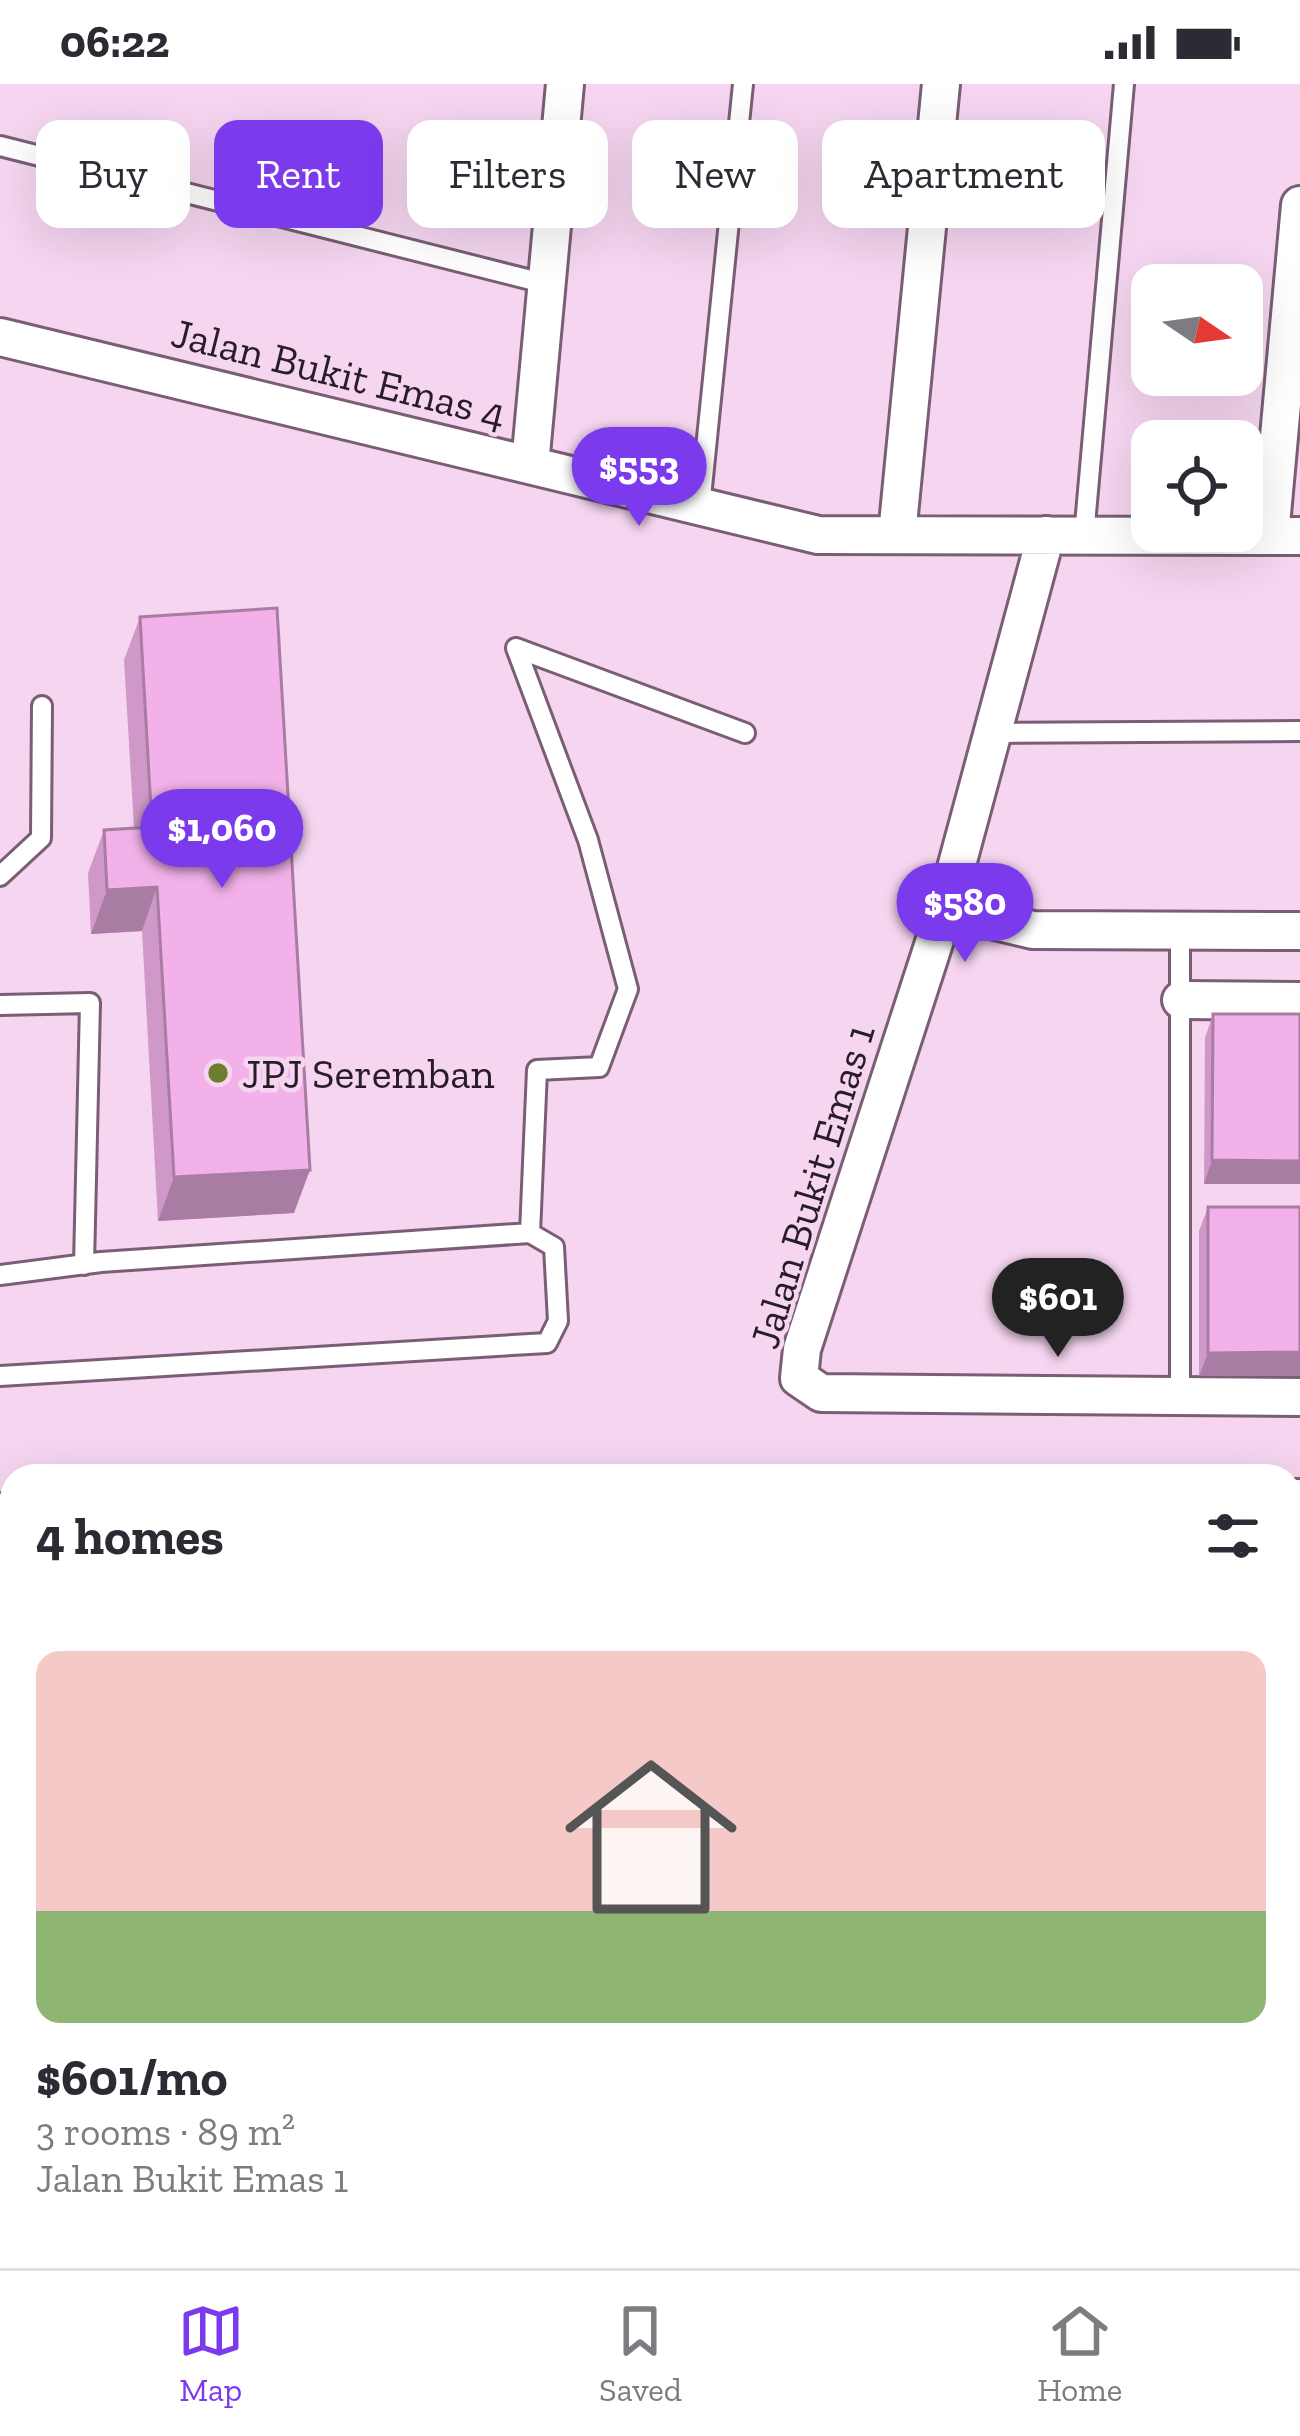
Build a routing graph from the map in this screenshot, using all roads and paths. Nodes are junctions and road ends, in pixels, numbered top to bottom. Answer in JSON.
{"nodes":[{"id":1,"x":743,"y":84,"type":"edge"},
{"id":2,"x":941,"y":84,"type":"edge"},
{"id":3,"x":1124,"y":84,"type":"edge"},
{"id":4,"x":556,"y":86,"type":"edge"},
{"id":5,"x":0,"y":146,"type":"edge"},
{"id":6,"x":1300,"y":205,"type":"edge"},
{"id":7,"x":547,"y":284,"type":"junction"},
{"id":8,"x":0,"y":338,"type":"edge"},
{"id":9,"x":530,"y":465,"type":"junction"},
{"id":10,"x":700,"y":507,"type":"junction"},
{"id":11,"x":897,"y":535,"type":"junction"},
{"id":12,"x":1046,"y":536,"type":"junction"},
{"id":13,"x":1084,"y":536,"type":"junction"},
{"id":14,"x":1285,"y":536,"type":"edge"},
{"id":15,"x":42,"y":706,"type":"dead end"},
{"id":16,"x":1300,"y":731,"type":"edge"},
{"id":17,"x":746,"y":733,"type":"dead end"},
{"id":18,"x":993,"y":733,"type":"junction"},
{"id":19,"x":0,"y":876,"type":"edge"},
{"id":20,"x":945,"y":909,"type":"junction"},
{"id":21,"x":1180,"y":931,"type":"junction"},
{"id":22,"x":1300,"y":931,"type":"edge"},
{"id":23,"x":1181,"y":1000,"type":"junction"},
{"id":24,"x":1300,"y":1001,"type":"edge"},
{"id":25,"x":0,"y":1005,"type":"edge"},
{"id":26,"x":1181,"y":1210,"type":"junction"},
{"id":27,"x":1205,"y":1210,"type":"edge"},
{"id":28,"x":530,"y":1233,"type":"junction"},
{"id":29,"x":84,"y":1265,"type":"junction"},
{"id":30,"x":0,"y":1275,"type":"edge"},
{"id":31,"x":0,"y":1376,"type":"edge"},
{"id":32,"x":1300,"y":1397,"type":"edge"},
{"id":33,"x":1180,"y":1398,"type":"junction"}],
"edges":[{"from":1,"to":10,"type":"lane"},
{"from":2,"to":11,"type":"street"},
{"from":3,"to":13,"type":"lane"},
{"from":4,"to":7,"type":"street"},
{"from":5,"to":7,"type":"lane"},
{"from":6,"to":14,"type":"street"},
{"from":7,"to":9,"type":"street"},
{"from":8,"to":9,"type":"street","name":"Jalan Bukit Emas 4"},
{"from":9,"to":10,"type":"street","name":"Jalan Bukit Emas 4"},
{"from":10,"to":11,"type":"street","name":"Jalan Bukit Emas 4"},
{"from":11,"to":12,"type":"street","name":"Jalan Bukit Emas 4"},
{"from":12,"to":13,"type":"street","name":"Jalan Bukit Emas 4"},
{"from":12,"to":18,"type":"street","name":"Jalan Bukit Emas 1"},
{"from":13,"to":14,"type":"street","name":"Jalan Bukit Emas 4"},
{"from":15,"to":19,"type":"lane"},
{"from":16,"to":18,"type":"lane"},
{"from":17,"to":28,"type":"lane"},
{"from":18,"to":20,"type":"street","name":"Jalan Bukit Emas 1"},
{"from":20,"to":21,"type":"street"},
{"from":20,"to":33,"type":"street","name":"Jalan Bukit Emas 1"},
{"from":21,"to":22,"type":"street"},
{"from":21,"to":23,"type":"lane"},
{"from":23,"to":24,"type":"street"},
{"from":23,"to":26,"type":"lane"},
{"from":25,"to":29,"type":"lane"},
{"from":26,"to":27,"type":"lane"},
{"from":26,"to":33,"type":"lane"},
{"from":28,"to":29,"type":"lane"},
{"from":28,"to":31,"type":"lane"},
{"from":29,"to":30,"type":"lane"},
{"from":32,"to":33,"type":"street","name":"Jalan Bukit Emas 1"}]}
